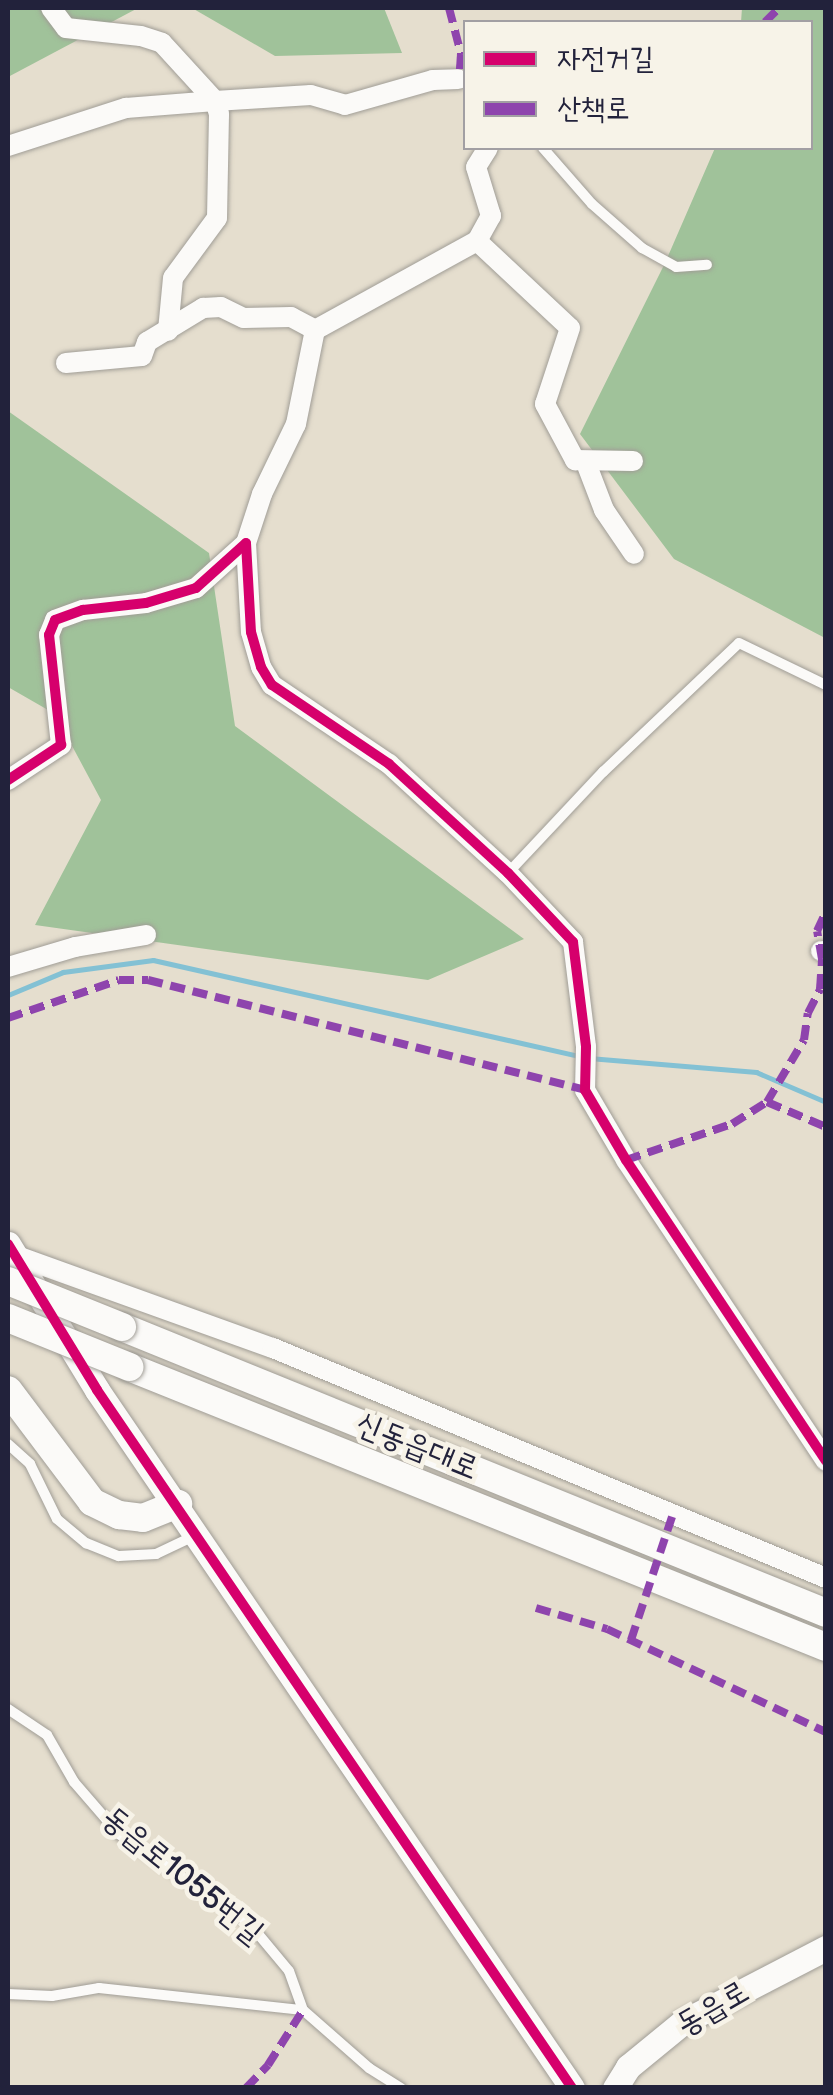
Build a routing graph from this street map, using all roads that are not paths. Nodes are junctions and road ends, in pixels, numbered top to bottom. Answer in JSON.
{"nodes":[{"id":1,"x":51,"y":8,"type":"edge"},
{"id":2,"x":463,"y":81,"type":"edge"},
{"id":3,"x":215,"y":101,"type":"junction"},
{"id":4,"x":8,"y":146,"type":"edge"},
{"id":5,"x":487,"y":150,"type":"edge"},
{"id":6,"x":545,"y":150,"type":"edge"},
{"id":7,"x":477,"y":241,"type":"junction"},
{"id":8,"x":707,"y":265,"type":"dead end"},
{"id":9,"x":315,"y":330,"type":"junction"},
{"id":10,"x":168,"y":331,"type":"junction"},
{"id":11,"x":66,"y":363,"type":"dead end"},
{"id":12,"x":632,"y":461,"type":"dead end"},
{"id":13,"x":586,"y":463,"type":"junction"},
{"id":14,"x":246,"y":543,"type":"junction"},
{"id":15,"x":634,"y":554,"type":"dead end"},
{"id":16,"x":826,"y":685,"type":"edge"},
{"id":17,"x":8,"y":780,"type":"edge"},
{"id":18,"x":508,"y":874,"type":"junction"},
{"id":19,"x":146,"y":935,"type":"dead end"},
{"id":20,"x":8,"y":968,"type":"edge"},
{"id":21,"x":9,"y":1257,"type":"edge"},
{"id":22,"x":8,"y":1318,"type":"edge"},
{"id":23,"x":8,"y":1390,"type":"edge"},
{"id":24,"x":8,"y":1444,"type":"edge"},
{"id":25,"x":826,"y":1461,"type":"edge"},
{"id":26,"x":178,"y":1504,"type":"junction"},
{"id":27,"x":197,"y":1534,"type":"junction"},
{"id":28,"x":826,"y":1578,"type":"edge"},
{"id":29,"x":826,"y":1613,"type":"edge"},
{"id":30,"x":826,"y":1647,"type":"edge"},
{"id":31,"x":8,"y":1709,"type":"edge"},
{"id":32,"x":826,"y":1948,"type":"edge"},
{"id":33,"x":8,"y":1994,"type":"edge"},
{"id":34,"x":303,"y":2010,"type":"junction"},
{"id":35,"x":401,"y":2088,"type":"edge"},
{"id":36,"x":572,"y":2088,"type":"edge"},
{"id":37,"x":615,"y":2088,"type":"edge"}],
"edges":[{"from":1,"to":3,"type":"street"},
{"from":2,"to":3,"type":"street"},
{"from":3,"to":4,"type":"street"},
{"from":3,"to":10,"type":"street"},
{"from":5,"to":7,"type":"street"},
{"from":6,"to":8,"type":"lane"},
{"from":7,"to":9,"type":"street"},
{"from":7,"to":13,"type":"street"},
{"from":9,"to":10,"type":"street"},
{"from":9,"to":14,"type":"street"},
{"from":10,"to":11,"type":"street"},
{"from":12,"to":13,"type":"street"},
{"from":13,"to":15,"type":"street"},
{"from":14,"to":17,"type":"street"},
{"from":14,"to":18,"type":"street"},
{"from":16,"to":18,"type":"lane"},
{"from":18,"to":25,"type":"street"},
{"from":19,"to":20,"type":"street"},
{"from":21,"to":26,"type":"street"},
{"from":21,"to":28,"type":"street"},
{"from":21,"to":29,"type":"main road","name":"신동읍대로","bridge":true},
{"from":22,"to":30,"type":"main road","name":"신동읍대로","bridge":true},
{"from":23,"to":26,"type":"main road"},
{"from":24,"to":27,"type":"lane"},
{"from":26,"to":27,"type":"street"},
{"from":27,"to":36,"type":"street"},
{"from":31,"to":34,"type":"lane","name":"동읍로1055번길"},
{"from":32,"to":37,"type":"street","name":"동읍로"},
{"from":33,"to":34,"type":"lane"},
{"from":34,"to":35,"type":"lane","name":"동읍로1055번길"}]}
